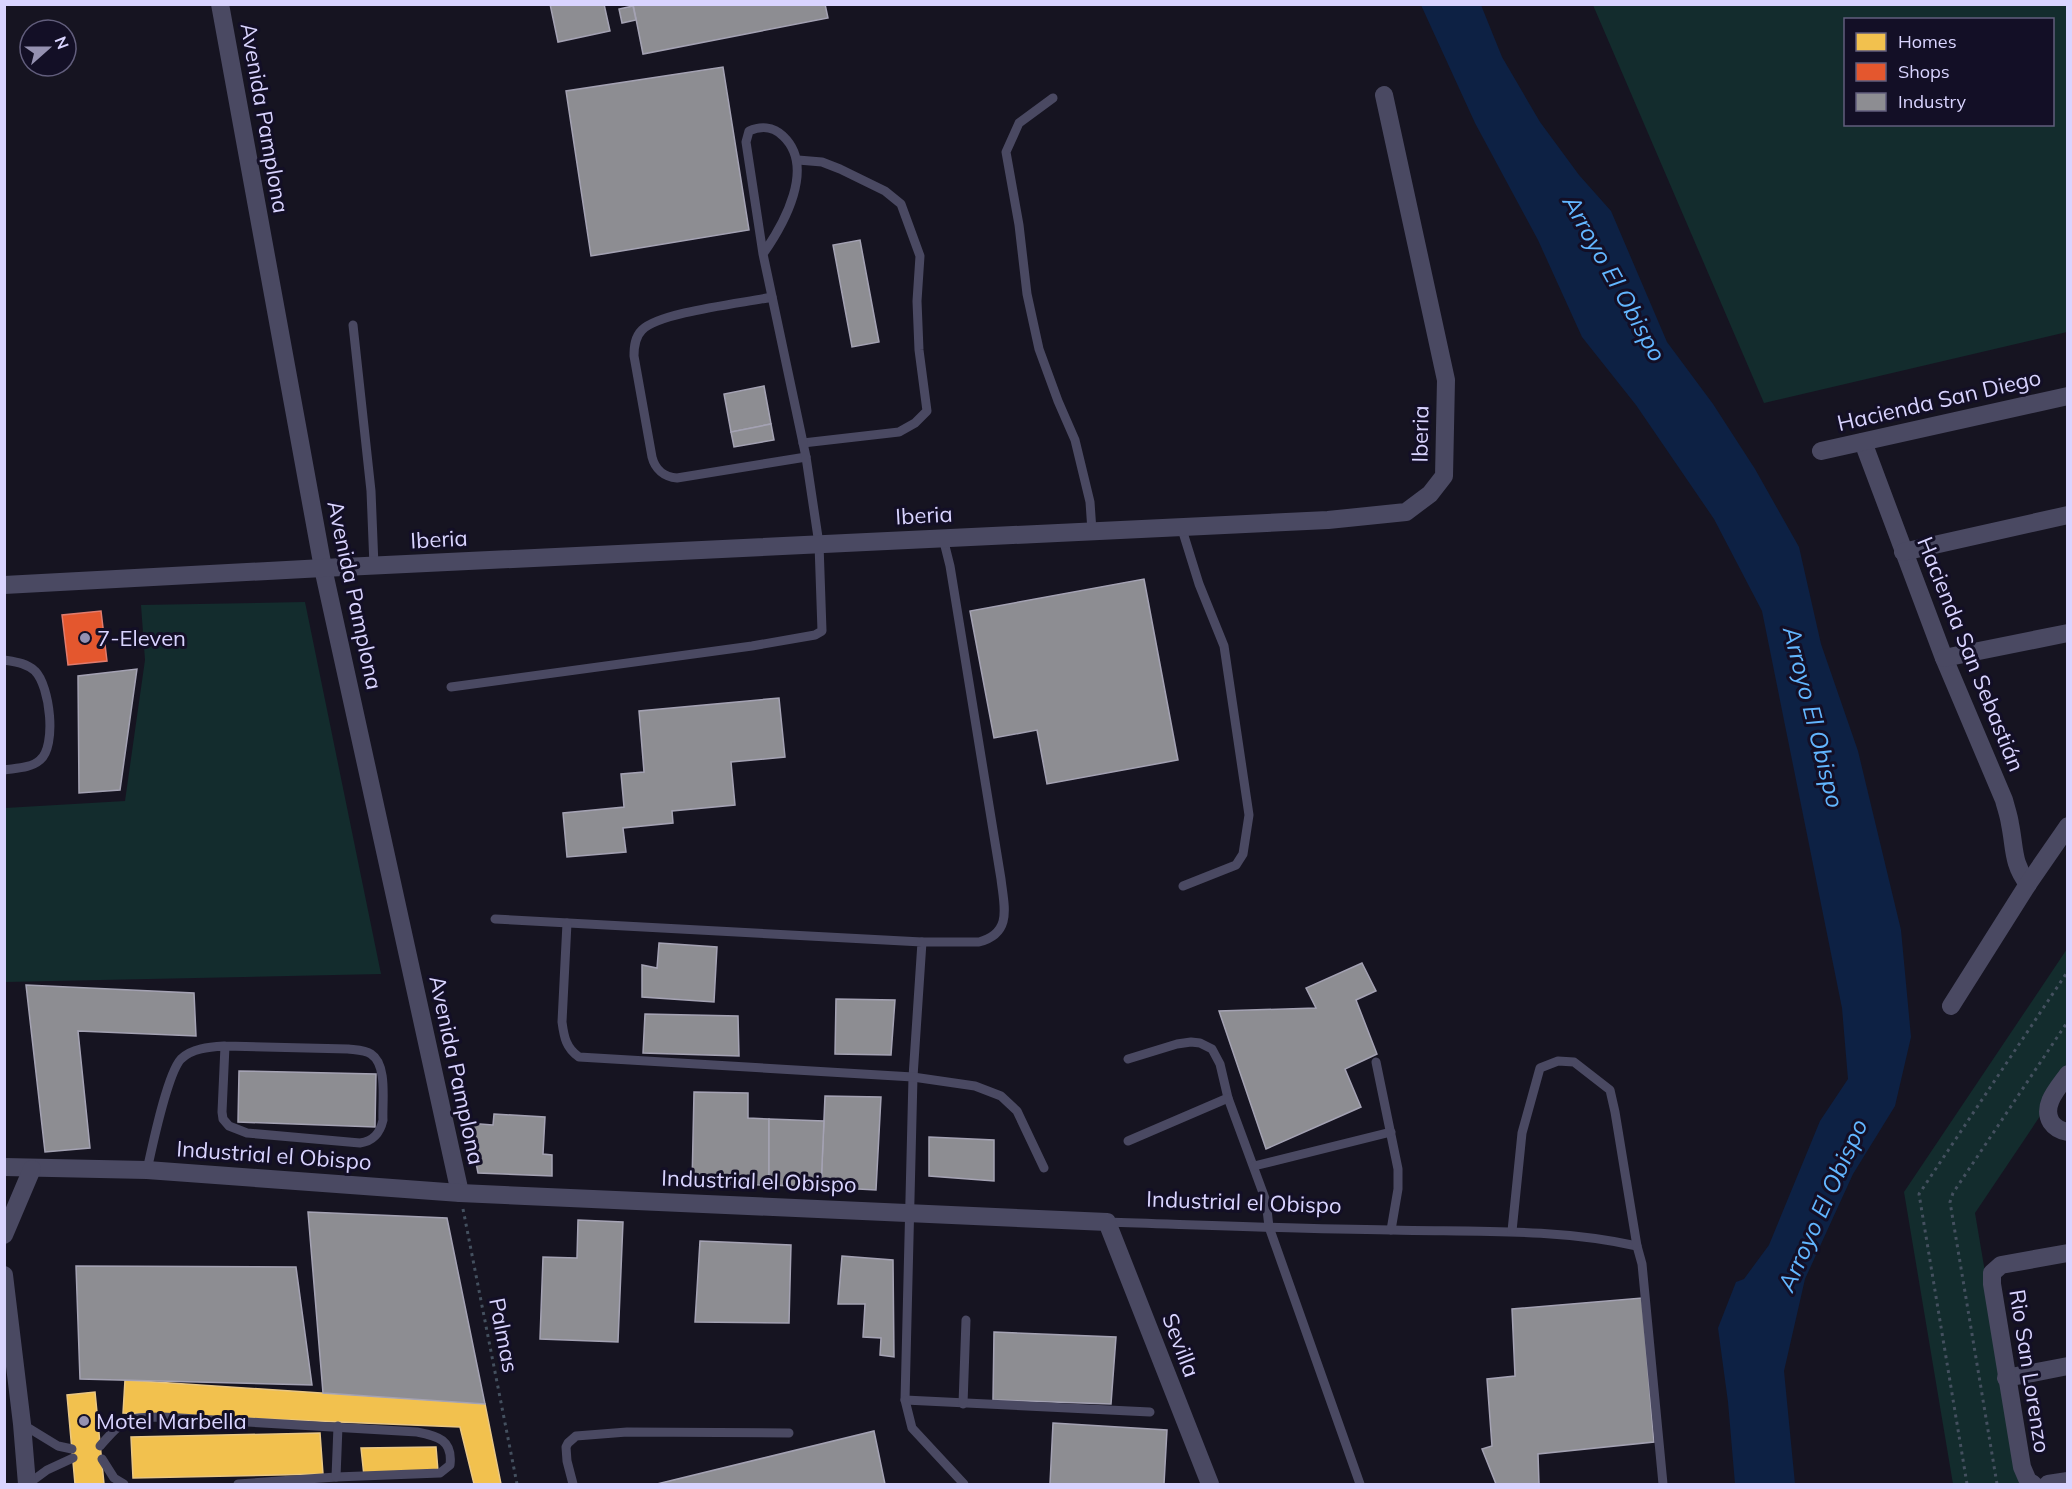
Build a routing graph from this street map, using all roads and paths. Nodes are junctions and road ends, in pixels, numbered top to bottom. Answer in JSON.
{"nodes":[{"id":1,"x":220,"y":4,"type":"edge"},
{"id":2,"x":1384,"y":95,"type":"dead end"},
{"id":3,"x":1053,"y":98,"type":"dead end"},
{"id":4,"x":798,"y":160,"type":"junction"},
{"id":5,"x":762,"y":254,"type":"junction"},
{"id":6,"x":772,"y":297,"type":"junction"},
{"id":7,"x":353,"y":325,"type":"dead end"},
{"id":8,"x":2067,"y":396,"type":"edge"},
{"id":9,"x":1863,"y":441,"type":"junction"},
{"id":10,"x":803,"y":443,"type":"junction"},
{"id":11,"x":1821,"y":451,"type":"dead end"},
{"id":12,"x":806,"y":457,"type":"junction"},
{"id":13,"x":2067,"y":515,"type":"edge"},
{"id":14,"x":1181,"y":526,"type":"junction"},
{"id":15,"x":1092,"y":531,"type":"junction"},
{"id":16,"x":944,"y":538,"type":"junction"},
{"id":17,"x":819,"y":544,"type":"junction"},
{"id":18,"x":1903,"y":552,"type":"junction"},
{"id":19,"x":374,"y":566,"type":"junction"},
{"id":20,"x":323,"y":568,"type":"junction"},
{"id":21,"x":4,"y":585,"type":"edge"},
{"id":22,"x":2066,"y":638,"type":"edge"},
{"id":23,"x":1944,"y":658,"type":"junction"},
{"id":24,"x":4,"y":660,"type":"edge"},
{"id":25,"x":450,"y":687,"type":"dead end"},
{"id":26,"x":4,"y":770,"type":"edge"},
{"id":27,"x":2067,"y":826,"type":"edge"},
{"id":28,"x":2028,"y":884,"type":"junction"},
{"id":29,"x":1183,"y":886,"type":"dead end"},
{"id":30,"x":495,"y":919,"type":"dead end"},
{"id":31,"x":567,"y":923,"type":"junction"},
{"id":32,"x":922,"y":942,"type":"junction"},
{"id":33,"x":2067,"y":971,"type":"edge"},
{"id":34,"x":1951,"y":1006,"type":"dead end"},
{"id":35,"x":2067,"y":1022,"type":"edge"},
{"id":36,"x":225,"y":1046,"type":"junction"},
{"id":37,"x":1128,"y":1059,"type":"dead end"},
{"id":38,"x":1376,"y":1062,"type":"dead end"},
{"id":39,"x":2067,"y":1074,"type":"edge"},
{"id":40,"x":913,"y":1077,"type":"junction"},
{"id":41,"x":1228,"y":1098,"type":"junction"},
{"id":42,"x":1391,"y":1132,"type":"junction"},
{"id":43,"x":2067,"y":1132,"type":"edge"},
{"id":44,"x":1128,"y":1141,"type":"dead end"},
{"id":45,"x":1254,"y":1166,"type":"junction"},
{"id":46,"x":4,"y":1167,"type":"edge"},
{"id":47,"x":1044,"y":1168,"type":"dead end"},
{"id":48,"x":32,"y":1169,"type":"junction"},
{"id":49,"x":147,"y":1170,"type":"junction"},
{"id":50,"x":460,"y":1193,"type":"junction"},
{"id":51,"x":909,"y":1212,"type":"junction"},
{"id":52,"x":1107,"y":1222,"type":"junction"},
{"id":53,"x":1269,"y":1227,"type":"junction"},
{"id":54,"x":1391,"y":1230,"type":"junction"},
{"id":55,"x":1512,"y":1231,"type":"junction"},
{"id":56,"x":4,"y":1235,"type":"edge"},
{"id":57,"x":1637,"y":1246,"type":"junction"},
{"id":58,"x":2067,"y":1253,"type":"edge"},
{"id":59,"x":4,"y":1275,"type":"edge"},
{"id":60,"x":966,"y":1320,"type":"dead end"},
{"id":61,"x":2067,"y":1366,"type":"edge"},
{"id":62,"x":2006,"y":1378,"type":"junction"},
{"id":63,"x":905,"y":1400,"type":"junction"},
{"id":64,"x":963,"y":1404,"type":"junction"},
{"id":65,"x":1150,"y":1412,"type":"dead end"},
{"id":66,"x":22,"y":1424,"type":"junction"},
{"id":67,"x":338,"y":1426,"type":"junction"},
{"id":68,"x":789,"y":1434,"type":"dead end"},
{"id":69,"x":100,"y":1446,"type":"dead end"},
{"id":70,"x":102,"y":1459,"type":"dead end"},
{"id":71,"x":336,"y":1477,"type":"junction"},
{"id":72,"x":2067,"y":1481,"type":"edge"},
{"id":73,"x":28,"y":1485,"type":"edge"},
{"id":74,"x":124,"y":1485,"type":"edge"},
{"id":75,"x":238,"y":1485,"type":"edge"},
{"id":76,"x":517,"y":1485,"type":"edge"},
{"id":77,"x":573,"y":1485,"type":"edge"},
{"id":78,"x":964,"y":1485,"type":"edge"},
{"id":79,"x":1210,"y":1485,"type":"edge"},
{"id":80,"x":1359,"y":1485,"type":"edge"},
{"id":81,"x":1663,"y":1485,"type":"edge"},
{"id":82,"x":1966,"y":1485,"type":"edge"},
{"id":83,"x":1997,"y":1485,"type":"edge"},
{"id":84,"x":2033,"y":1485,"type":"edge"},
{"id":85,"x":2048,"y":1485,"type":"edge"}],
"edges":[{"from":1,"to":20,"type":"street","name":"Avenida Pamplona"},
{"from":2,"to":14,"type":"street","name":"Iberia"},
{"from":3,"to":15,"type":"lane"},
{"from":4,"to":5,"type":"lane"},
{"from":4,"to":5,"type":"lane"},
{"from":4,"to":10,"type":"lane"},
{"from":5,"to":6,"type":"lane"},
{"from":6,"to":10,"type":"lane"},
{"from":6,"to":12,"type":"lane"},
{"from":7,"to":19,"type":"lane"},
{"from":8,"to":9,"type":"street","name":"Hacienda San Diego"},
{"from":9,"to":11,"type":"street","name":"Hacienda San Diego"},
{"from":9,"to":18,"type":"street","name":"Hacienda San Sebastián"},
{"from":10,"to":12,"type":"lane"},
{"from":12,"to":17,"type":"lane"},
{"from":13,"to":18,"type":"street"},
{"from":14,"to":15,"type":"street","name":"Iberia"},
{"from":14,"to":29,"type":"lane"},
{"from":15,"to":16,"type":"street","name":"Iberia"},
{"from":16,"to":17,"type":"street","name":"Iberia"},
{"from":16,"to":32,"type":"lane"},
{"from":17,"to":19,"type":"street","name":"Iberia"},
{"from":17,"to":25,"type":"lane"},
{"from":18,"to":23,"type":"street","name":"Hacienda San Sebastián"},
{"from":19,"to":20,"type":"street","name":"Iberia"},
{"from":20,"to":21,"type":"street","name":"Iberia"},
{"from":20,"to":50,"type":"street","name":"Avenida Pamplona"},
{"from":22,"to":23,"type":"street"},
{"from":23,"to":28,"type":"street","name":"Hacienda San Sebastián"},
{"from":24,"to":26,"type":"lane"},
{"from":27,"to":28,"type":"street"},
{"from":28,"to":34,"type":"street"},
{"from":30,"to":31,"type":"lane"},
{"from":31,"to":32,"type":"lane"},
{"from":31,"to":40,"type":"lane"},
{"from":32,"to":40,"type":"lane"},
{"from":33,"to":82,"type":"path"},
{"from":35,"to":83,"type":"path"},
{"from":36,"to":36,"type":"lane"},
{"from":36,"to":49,"type":"lane"},
{"from":37,"to":41,"type":"lane"},
{"from":38,"to":42,"type":"lane"},
{"from":39,"to":43,"type":"street"},
{"from":40,"to":47,"type":"lane"},
{"from":40,"to":51,"type":"lane"},
{"from":41,"to":44,"type":"lane"},
{"from":41,"to":45,"type":"lane"},
{"from":42,"to":45,"type":"lane"},
{"from":42,"to":54,"type":"lane"},
{"from":45,"to":53,"type":"lane"},
{"from":46,"to":48,"type":"street","name":"Industrial el Obispo"},
{"from":48,"to":49,"type":"street","name":"Industrial el Obispo"},
{"from":48,"to":56,"type":"street"},
{"from":49,"to":50,"type":"street","name":"Industrial el Obispo"},
{"from":50,"to":51,"type":"street","name":"Industrial el Obispo"},
{"from":50,"to":76,"type":"path","name":"Palmas"},
{"from":51,"to":52,"type":"street","name":"Industrial el Obispo"},
{"from":51,"to":63,"type":"lane"},
{"from":52,"to":53,"type":"lane","name":"Industrial el Obispo"},
{"from":52,"to":79,"type":"street","name":"Sevilla"},
{"from":53,"to":54,"type":"lane","name":"Industrial el Obispo"},
{"from":53,"to":80,"type":"lane"},
{"from":54,"to":55,"type":"lane","name":"Industrial el Obispo"},
{"from":55,"to":57,"type":"lane","name":"Industrial el Obispo"},
{"from":55,"to":57,"type":"lane"},
{"from":57,"to":81,"type":"lane"},
{"from":58,"to":62,"type":"street","name":"Rio San Lorenzo"},
{"from":59,"to":66,"type":"street"},
{"from":60,"to":64,"type":"lane"},
{"from":61,"to":62,"type":"street"},
{"from":62,"to":84,"type":"street","name":"Rio San Lorenzo"},
{"from":63,"to":64,"type":"lane"},
{"from":63,"to":78,"type":"lane"},
{"from":64,"to":65,"type":"lane"},
{"from":66,"to":73,"type":"street"},
{"from":66,"to":73,"type":"lane"},
{"from":67,"to":69,"type":"lane"},
{"from":67,"to":71,"type":"lane"},
{"from":67,"to":71,"type":"lane"},
{"from":68,"to":77,"type":"lane"},
{"from":70,"to":74,"type":"lane"},
{"from":71,"to":75,"type":"lane"},
{"from":72,"to":85,"type":"street"}]}
